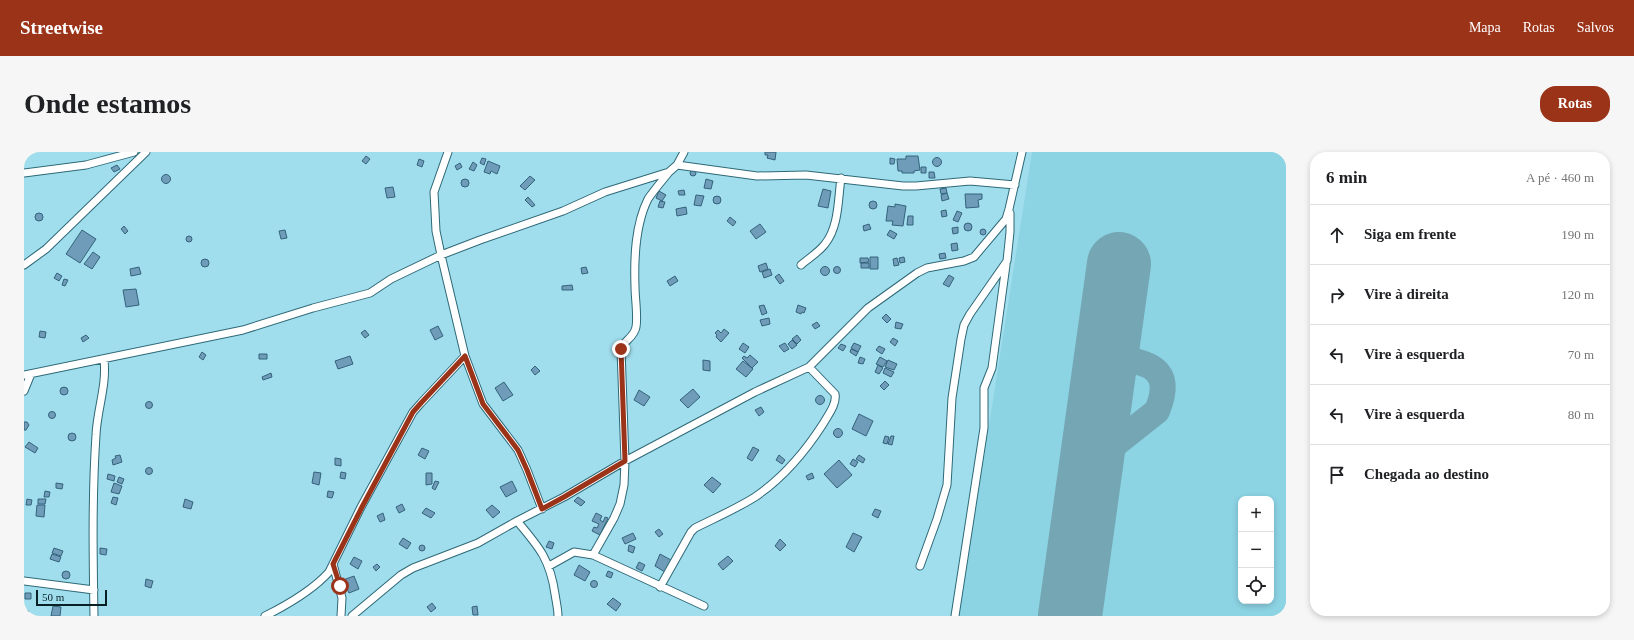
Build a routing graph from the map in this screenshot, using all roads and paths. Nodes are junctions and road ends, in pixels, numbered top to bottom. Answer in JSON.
{"nodes":[{"id":1,"x":134,"y":152,"type":"edge"},
{"id":2,"x":146,"y":152,"type":"edge"},
{"id":3,"x":448,"y":152,"type":"edge"},
{"id":4,"x":684,"y":152,"type":"edge"},
{"id":5,"x":1022,"y":152,"type":"edge"},
{"id":6,"x":677,"y":164,"type":"junction"},
{"id":7,"x":24,"y":172,"type":"edge"},
{"id":8,"x":669,"y":172,"type":"junction"},
{"id":9,"x":842,"y":178,"type":"junction"},
{"id":10,"x":1014,"y":185,"type":"junction"},
{"id":11,"x":1009,"y":209,"type":"junction"},
{"id":12,"x":441,"y":256,"type":"junction"},
{"id":13,"x":1007,"y":262,"type":"junction"},
{"id":14,"x":24,"y":265,"type":"edge"},
{"id":15,"x":801,"y":265,"type":"dead end"},
{"id":16,"x":465,"y":356,"type":"junction"},
{"id":17,"x":104,"y":360,"type":"junction"},
{"id":18,"x":809,"y":367,"type":"junction"},
{"id":19,"x":27,"y":374,"type":"edge"},
{"id":20,"x":24,"y":391,"type":"edge"},
{"id":21,"x":625,"y":461,"type":"junction"},
{"id":22,"x":542,"y":509,"type":"junction"},
{"id":23,"x":517,"y":521,"type":"junction"},
{"id":24,"x":593,"y":555,"type":"junction"},
{"id":25,"x":333,"y":564,"type":"junction"},
{"id":26,"x":549,"y":566,"type":"junction"},
{"id":27,"x":920,"y":566,"type":"dead end"},
{"id":28,"x":24,"y":582,"type":"edge"},
{"id":29,"x":660,"y":586,"type":"junction"},
{"id":30,"x":94,"y":590,"type":"junction"},
{"id":31,"x":704,"y":606,"type":"dead end"},
{"id":32,"x":94,"y":616,"type":"edge"},
{"id":33,"x":265,"y":616,"type":"edge"},
{"id":34,"x":341,"y":616,"type":"edge"},
{"id":35,"x":352,"y":616,"type":"edge"},
{"id":36,"x":558,"y":616,"type":"edge"},
{"id":37,"x":955,"y":616,"type":"edge"}],
"edges":[{"from":1,"to":7,"type":"street"},
{"from":2,"to":14,"type":"street"},
{"from":3,"to":12,"type":"street"},
{"from":4,"to":6,"type":"street"},
{"from":5,"to":10,"type":"street"},
{"from":6,"to":8,"type":"street"},
{"from":6,"to":9,"type":"street"},
{"from":8,"to":12,"type":"street"},
{"from":8,"to":21,"type":"street"},
{"from":9,"to":10,"type":"street"},
{"from":9,"to":15,"type":"street"},
{"from":10,"to":11,"type":"street"},
{"from":11,"to":13,"type":"street"},
{"from":11,"to":18,"type":"street"},
{"from":12,"to":16,"type":"street"},
{"from":12,"to":17,"type":"street"},
{"from":13,"to":27,"type":"street"},
{"from":13,"to":37,"type":"street"},
{"from":16,"to":22,"type":"street"},
{"from":16,"to":25,"type":"street"},
{"from":17,"to":19,"type":"street"},
{"from":17,"to":30,"type":"street"},
{"from":18,"to":21,"type":"street"},
{"from":18,"to":29,"type":"street"},
{"from":19,"to":20,"type":"street"},
{"from":21,"to":22,"type":"street"},
{"from":21,"to":24,"type":"street"},
{"from":22,"to":23,"type":"street"},
{"from":23,"to":26,"type":"street"},
{"from":23,"to":35,"type":"street"},
{"from":24,"to":26,"type":"street"},
{"from":24,"to":29,"type":"street"},
{"from":25,"to":33,"type":"street"},
{"from":25,"to":34,"type":"street"},
{"from":26,"to":36,"type":"street"},
{"from":28,"to":30,"type":"street"},
{"from":29,"to":31,"type":"street"},
{"from":30,"to":32,"type":"street"}]}
